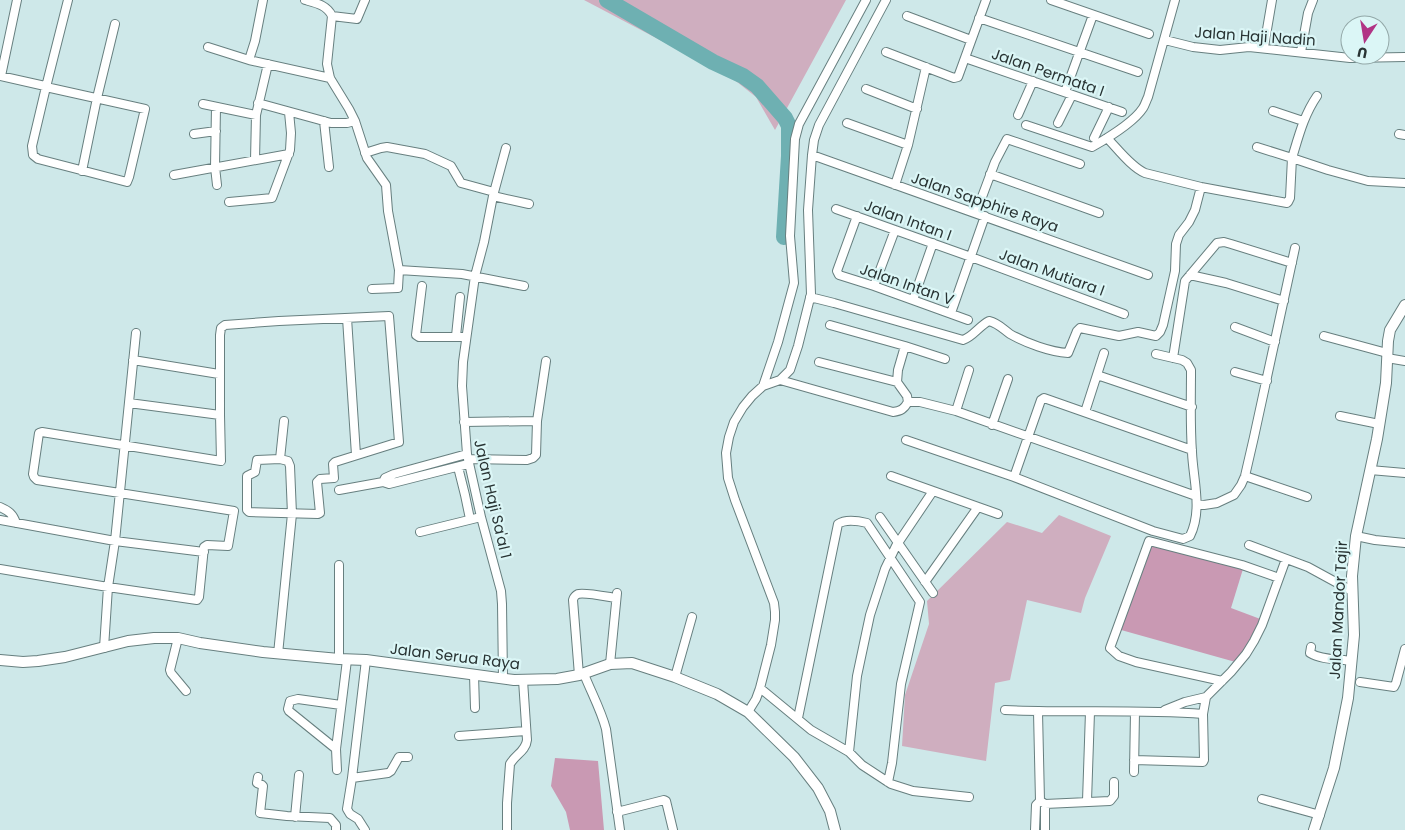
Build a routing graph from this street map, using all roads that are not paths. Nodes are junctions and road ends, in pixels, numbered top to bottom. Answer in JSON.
{"nodes":[{"id":1,"x":17,"y":0,"type":"edge"},
{"id":2,"x":68,"y":0,"type":"edge"},
{"id":3,"x":263,"y":0,"type":"edge"},
{"id":4,"x":306,"y":0,"type":"edge"},
{"id":5,"x":364,"y":0,"type":"edge"},
{"id":6,"x":866,"y":0,"type":"edge"},
{"id":7,"x":886,"y":0,"type":"edge"},
{"id":8,"x":985,"y":0,"type":"edge"},
{"id":9,"x":1051,"y":0,"type":"edge"},
{"id":10,"x":1175,"y":0,"type":"edge"},
{"id":11,"x":1272,"y":0,"type":"edge"},
{"id":12,"x":1313,"y":0,"type":"edge"},
{"id":13,"x":1093,"y":15,"type":"junction"},
{"id":14,"x":332,"y":16,"type":"junction"},
{"id":15,"x":907,"y":16,"type":"dead end"},
{"id":16,"x":979,"y":18,"type":"junction"},
{"id":17,"x":115,"y":24,"type":"dead end"},
{"id":18,"x":1149,"y":34,"type":"dead end"},
{"id":19,"x":971,"y":40,"type":"junction"},
{"id":20,"x":1164,"y":40,"type":"junction"},
{"id":21,"x":208,"y":47,"type":"dead end"},
{"id":22,"x":1264,"y":47,"type":"junction"},
{"id":23,"x":886,"y":52,"type":"dead end"},
{"id":24,"x":1301,"y":52,"type":"junction"},
{"id":25,"x":1079,"y":53,"type":"junction"},
{"id":26,"x":965,"y":58,"type":"junction"},
{"id":27,"x":1405,"y":58,"type":"edge"},
{"id":28,"x":249,"y":60,"type":"junction"},
{"id":29,"x":268,"y":64,"type":"junction"},
{"id":30,"x":926,"y":67,"type":"junction"},
{"id":31,"x":1138,"y":72,"type":"dead end"},
{"id":32,"x":0,"y":76,"type":"edge"},
{"id":33,"x":330,"y":78,"type":"junction"},
{"id":34,"x":1033,"y":82,"type":"junction"},
{"id":35,"x":46,"y":87,"type":"junction"},
{"id":36,"x":866,"y":89,"type":"dead end"},
{"id":37,"x":1069,"y":93,"type":"junction"},
{"id":38,"x":1317,"y":96,"type":"dead end"},
{"id":39,"x":97,"y":98,"type":"junction"},
{"id":40,"x":258,"y":103,"type":"junction"},
{"id":41,"x":203,"y":104,"type":"dead end"},
{"id":42,"x":1108,"y":107,"type":"junction"},
{"id":43,"x":216,"y":108,"type":"junction"},
{"id":44,"x":917,"y":109,"type":"junction"},
{"id":45,"x":1273,"y":111,"type":"dead end"},
{"id":46,"x":289,"y":112,"type":"junction"},
{"id":47,"x":1122,"y":112,"type":"dead end"},
{"id":48,"x":256,"y":115,"type":"junction"},
{"id":49,"x":1018,"y":115,"type":"dead end"},
{"id":50,"x":324,"y":121,"type":"junction"},
{"id":51,"x":355,"y":121,"type":"junction"},
{"id":52,"x":1303,"y":121,"type":"junction"},
{"id":53,"x":847,"y":123,"type":"dead end"},
{"id":54,"x":1058,"y":123,"type":"dead end"},
{"id":55,"x":1026,"y":125,"type":"dead end"},
{"id":56,"x":216,"y":131,"type":"junction"},
{"id":57,"x":194,"y":134,"type":"dead end"},
{"id":58,"x":1094,"y":138,"type":"dead end"},
{"id":59,"x":1107,"y":138,"type":"junction"},
{"id":60,"x":908,"y":145,"type":"junction"},
{"id":61,"x":1257,"y":147,"type":"dead end"},
{"id":62,"x":506,"y":148,"type":"dead end"},
{"id":63,"x":366,"y":153,"type":"junction"},
{"id":64,"x":289,"y":154,"type":"junction"},
{"id":65,"x":812,"y":155,"type":"junction"},
{"id":66,"x":1292,"y":158,"type":"junction"},
{"id":67,"x":255,"y":160,"type":"junction"},
{"id":68,"x":1080,"y":164,"type":"dead end"},
{"id":69,"x":215,"y":167,"type":"junction"},
{"id":70,"x":329,"y":167,"type":"dead end"},
{"id":71,"x":82,"y":171,"type":"junction"},
{"id":72,"x":990,"y":174,"type":"junction"},
{"id":73,"x":174,"y":175,"type":"dead end"},
{"id":74,"x":1405,"y":183,"type":"edge"},
{"id":75,"x":217,"y":185,"type":"dead end"},
{"id":76,"x":895,"y":185,"type":"junction"},
{"id":77,"x":1201,"y":187,"type":"junction"},
{"id":78,"x":493,"y":194,"type":"junction"},
{"id":79,"x":229,"y":202,"type":"dead end"},
{"id":80,"x":529,"y":204,"type":"dead end"},
{"id":81,"x":836,"y":209,"type":"dead end"},
{"id":82,"x":976,"y":213,"type":"junction"},
{"id":83,"x":1099,"y":213,"type":"dead end"},
{"id":84,"x":857,"y":216,"type":"junction"},
{"id":85,"x":985,"y":216,"type":"junction"},
{"id":86,"x":895,"y":230,"type":"junction"},
{"id":87,"x":933,"y":243,"type":"junction"},
{"id":88,"x":1295,"y":248,"type":"dead end"},
{"id":89,"x":971,"y":257,"type":"junction"},
{"id":90,"x":1292,"y":264,"type":"junction"},
{"id":91,"x":399,"y":270,"type":"junction"},
{"id":92,"x":1148,"y":275,"type":"dead end"},
{"id":93,"x":1190,"y":275,"type":"junction"},
{"id":94,"x":475,"y":276,"type":"junction"},
{"id":95,"x":422,"y":286,"type":"dead end"},
{"id":96,"x":524,"y":286,"type":"dead end"},
{"id":97,"x":874,"y":286,"type":"junction"},
{"id":98,"x":372,"y":289,"type":"dead end"},
{"id":99,"x":460,"y":297,"type":"dead end"},
{"id":100,"x":810,"y":297,"type":"junction"},
{"id":101,"x":913,"y":300,"type":"junction"},
{"id":102,"x":1284,"y":301,"type":"junction"},
{"id":103,"x":1405,"y":306,"type":"edge"},
{"id":104,"x":951,"y":313,"type":"junction"},
{"id":105,"x":1124,"y":314,"type":"dead end"},
{"id":106,"x":347,"y":318,"type":"junction"},
{"id":107,"x":968,"y":320,"type":"dead end"},
{"id":108,"x":830,"y":325,"type":"dead end"},
{"id":109,"x":1235,"y":327,"type":"dead end"},
{"id":110,"x":136,"y":333,"type":"dead end"},
{"id":111,"x":456,"y":336,"type":"junction"},
{"id":112,"x":1324,"y":336,"type":"dead end"},
{"id":113,"x":466,"y":337,"type":"junction"},
{"id":114,"x":1275,"y":342,"type":"junction"},
{"id":115,"x":905,"y":346,"type":"junction"},
{"id":116,"x":1104,"y":353,"type":"dead end"},
{"id":117,"x":1156,"y":354,"type":"dead end"},
{"id":118,"x":1387,"y":355,"type":"junction"},
{"id":119,"x":1173,"y":358,"type":"junction"},
{"id":120,"x":133,"y":360,"type":"junction"},
{"id":121,"x":945,"y":360,"type":"dead end"},
{"id":122,"x":546,"y":361,"type":"dead end"},
{"id":123,"x":1405,"y":361,"type":"edge"},
{"id":124,"x":819,"y":362,"type":"dead end"},
{"id":125,"x":969,"y":370,"type":"dead end"},
{"id":126,"x":1236,"y":372,"type":"dead end"},
{"id":127,"x":220,"y":374,"type":"junction"},
{"id":128,"x":1097,"y":375,"type":"junction"},
{"id":129,"x":1008,"y":379,"type":"dead end"},
{"id":130,"x":780,"y":380,"type":"junction"},
{"id":131,"x":1267,"y":381,"type":"junction"},
{"id":132,"x":897,"y":382,"type":"junction"},
{"id":133,"x":763,"y":386,"type":"junction"},
{"id":134,"x":908,"y":402,"type":"junction"},
{"id":135,"x":129,"y":403,"type":"junction"},
{"id":136,"x":1192,"y":407,"type":"junction"},
{"id":137,"x":956,"y":411,"type":"junction"},
{"id":138,"x":1085,"y":412,"type":"junction"},
{"id":139,"x":220,"y":415,"type":"junction"},
{"id":140,"x":1340,"y":416,"type":"dead end"},
{"id":141,"x":284,"y":421,"type":"dead end"},
{"id":142,"x":537,"y":421,"type":"junction"},
{"id":143,"x":464,"y":422,"type":"junction"},
{"id":144,"x":1379,"y":424,"type":"junction"},
{"id":145,"x":992,"y":425,"type":"junction"},
{"id":146,"x":1028,"y":438,"type":"junction"},
{"id":147,"x":906,"y":440,"type":"dead end"},
{"id":148,"x":125,"y":446,"type":"junction"},
{"id":149,"x":1192,"y":450,"type":"junction"},
{"id":150,"x":356,"y":455,"type":"junction"},
{"id":151,"x":280,"y":459,"type":"junction"},
{"id":152,"x":468,"y":459,"type":"junction"},
{"id":153,"x":458,"y":467,"type":"junction"},
{"id":154,"x":1370,"y":470,"type":"junction"},
{"id":155,"x":1405,"y":472,"type":"edge"},
{"id":156,"x":891,"y":476,"type":"dead end"},
{"id":157,"x":1244,"y":476,"type":"junction"},
{"id":158,"x":1014,"y":477,"type":"junction"},
{"id":159,"x":383,"y":482,"type":"junction"},
{"id":160,"x":339,"y":490,"type":"dead end"},
{"id":161,"x":934,"y":491,"type":"junction"},
{"id":162,"x":119,"y":493,"type":"junction"},
{"id":163,"x":1307,"y":497,"type":"dead end"},
{"id":164,"x":1196,"y":500,"type":"junction"},
{"id":165,"x":0,"y":507,"type":"edge"},
{"id":166,"x":978,"y":507,"type":"junction"},
{"id":167,"x":292,"y":514,"type":"junction"},
{"id":168,"x":998,"y":514,"type":"dead end"},
{"id":169,"x":481,"y":517,"type":"junction"},
{"id":170,"x":880,"y":517,"type":"dead end"},
{"id":171,"x":0,"y":520,"type":"edge"},
{"id":172,"x":470,"y":520,"type":"junction"},
{"id":173,"x":16,"y":523,"type":"junction"},
{"id":174,"x":420,"y":532,"type":"dead end"},
{"id":175,"x":1356,"y":536,"type":"junction"},
{"id":176,"x":115,"y":540,"type":"junction"},
{"id":177,"x":1405,"y":543,"type":"edge"},
{"id":178,"x":897,"y":544,"type":"junction"},
{"id":179,"x":1249,"y":545,"type":"dead end"},
{"id":180,"x":204,"y":552,"type":"junction"},
{"id":181,"x":891,"y":556,"type":"junction"},
{"id":182,"x":1286,"y":559,"type":"junction"},
{"id":183,"x":340,"y":565,"type":"dead end"},
{"id":184,"x":0,"y":568,"type":"edge"},
{"id":185,"x":1279,"y":578,"type":"junction"},
{"id":186,"x":925,"y":582,"type":"junction"},
{"id":187,"x":108,"y":587,"type":"junction"},
{"id":188,"x":1352,"y":591,"type":"junction"},
{"id":189,"x":933,"y":593,"type":"dead end"},
{"id":190,"x":692,"y":618,"type":"dead end"},
{"id":191,"x":178,"y":638,"type":"junction"},
{"id":192,"x":1311,"y":647,"type":"dead end"},
{"id":193,"x":104,"y":648,"type":"junction"},
{"id":194,"x":1405,"y":649,"type":"edge"},
{"id":195,"x":278,"y":654,"type":"junction"},
{"id":196,"x":0,"y":660,"type":"edge"},
{"id":197,"x":343,"y":660,"type":"junction"},
{"id":198,"x":366,"y":660,"type":"junction"},
{"id":199,"x":1352,"y":661,"type":"junction"},
{"id":200,"x":610,"y":664,"type":"junction"},
{"id":201,"x":582,"y":674,"type":"junction"},
{"id":202,"x":474,"y":675,"type":"junction"},
{"id":203,"x":675,"y":677,"type":"junction"},
{"id":204,"x":503,"y":679,"type":"junction"},
{"id":205,"x":523,"y":680,"type":"junction"},
{"id":206,"x":1222,"y":681,"type":"junction"},
{"id":207,"x":1360,"y":682,"type":"dead end"},
{"id":208,"x":760,"y":688,"type":"junction"},
{"id":209,"x":186,"y":691,"type":"dead end"},
{"id":210,"x":1206,"y":697,"type":"junction"},
{"id":211,"x":341,"y":705,"type":"junction"},
{"id":212,"x":475,"y":708,"type":"dead end"},
{"id":213,"x":1005,"y":710,"type":"dead end"},
{"id":214,"x":1162,"y":711,"type":"junction"},
{"id":215,"x":748,"y":712,"type":"junction"},
{"id":216,"x":1038,"y":712,"type":"junction"},
{"id":217,"x":1090,"y":712,"type":"junction"},
{"id":218,"x":1134,"y":712,"type":"junction"},
{"id":219,"x":1203,"y":714,"type":"junction"},
{"id":220,"x":798,"y":718,"type":"junction"},
{"id":221,"x":526,"y":731,"type":"junction"},
{"id":222,"x":459,"y":736,"type":"dead end"},
{"id":223,"x":336,"y":749,"type":"junction"},
{"id":224,"x":849,"y":752,"type":"junction"},
{"id":225,"x":408,"y":757,"type":"dead end"},
{"id":226,"x":1134,"y":760,"type":"junction"},
{"id":227,"x":337,"y":770,"type":"dead end"},
{"id":228,"x":1134,"y":772,"type":"dead end"},
{"id":229,"x":299,"y":775,"type":"dead end"},
{"id":230,"x":258,"y":777,"type":"dead end"},
{"id":231,"x":352,"y":778,"type":"junction"},
{"id":232,"x":1114,"y":782,"type":"dead end"},
{"id":233,"x":890,"y":783,"type":"junction"},
{"id":234,"x":969,"y":796,"type":"dead end"},
{"id":235,"x":1262,"y":799,"type":"dead end"},
{"id":236,"x":1087,"y":801,"type":"junction"},
{"id":237,"x":1042,"y":803,"type":"junction"},
{"id":238,"x":617,"y":812,"type":"junction"},
{"id":239,"x":348,"y":813,"type":"junction"},
{"id":240,"x":1320,"y":815,"type":"junction"},
{"id":241,"x":295,"y":817,"type":"junction"},
{"id":242,"x":334,"y":821,"type":"junction"},
{"id":243,"x":336,"y":830,"type":"edge"},
{"id":244,"x":365,"y":830,"type":"edge"},
{"id":245,"x":507,"y":830,"type":"edge"},
{"id":246,"x":620,"y":830,"type":"edge"},
{"id":247,"x":673,"y":830,"type":"edge"},
{"id":248,"x":835,"y":830,"type":"edge"},
{"id":249,"x":1036,"y":830,"type":"edge"},
{"id":250,"x":1045,"y":830,"type":"edge"},
{"id":251,"x":1314,"y":830,"type":"edge"}],
"edges":[{"from":1,"to":32,"type":"street"},
{"from":2,"to":35,"type":"street"},
{"from":3,"to":28,"type":"street"},
{"from":4,"to":14,"type":"street"},
{"from":5,"to":14,"type":"street"},
{"from":6,"to":133,"type":"street"},
{"from":7,"to":65,"type":"street"},
{"from":8,"to":16,"type":"street"},
{"from":9,"to":13,"type":"street"},
{"from":10,"to":20,"type":"street"},
{"from":11,"to":22,"type":"street"},
{"from":12,"to":24,"type":"street"},
{"from":13,"to":18,"type":"street"},
{"from":13,"to":25,"type":"street"},
{"from":14,"to":33,"type":"street"},
{"from":15,"to":19,"type":"street"},
{"from":16,"to":19,"type":"street"},
{"from":16,"to":25,"type":"street"},
{"from":17,"to":39,"type":"street"},
{"from":19,"to":26,"type":"street"},
{"from":20,"to":22,"type":"street","name":"Jalan Haji Nadin"},
{"from":20,"to":59,"type":"street"},
{"from":21,"to":28,"type":"street"},
{"from":22,"to":24,"type":"street","name":"Jalan Haji Nadin"},
{"from":23,"to":30,"type":"street"},
{"from":24,"to":27,"type":"street","name":"Jalan Haji Nadin"},
{"from":25,"to":31,"type":"street"},
{"from":25,"to":37,"type":"street"},
{"from":26,"to":30,"type":"street"},
{"from":26,"to":34,"type":"street","name":"Jalan Permata I"},
{"from":28,"to":29,"type":"street"},
{"from":29,"to":33,"type":"street"},
{"from":29,"to":40,"type":"street"},
{"from":30,"to":44,"type":"street"},
{"from":32,"to":35,"type":"street"},
{"from":33,"to":51,"type":"street"},
{"from":34,"to":37,"type":"street","name":"Jalan Permata I"},
{"from":34,"to":49,"type":"street"},
{"from":35,"to":39,"type":"street"},
{"from":35,"to":71,"type":"street"},
{"from":36,"to":44,"type":"street"},
{"from":37,"to":42,"type":"street","name":"Jalan Permata I"},
{"from":37,"to":54,"type":"street"},
{"from":38,"to":52,"type":"street"},
{"from":39,"to":71,"type":"street"},
{"from":39,"to":71,"type":"street"},
{"from":40,"to":46,"type":"street"},
{"from":40,"to":48,"type":"street"},
{"from":41,"to":43,"type":"street"},
{"from":42,"to":47,"type":"street","name":"Jalan Permata I"},
{"from":42,"to":58,"type":"street"},
{"from":43,"to":48,"type":"street"},
{"from":43,"to":56,"type":"street"},
{"from":44,"to":60,"type":"street"},
{"from":45,"to":52,"type":"street"},
{"from":46,"to":50,"type":"street"},
{"from":46,"to":64,"type":"street"},
{"from":48,"to":67,"type":"street"},
{"from":50,"to":51,"type":"street"},
{"from":50,"to":70,"type":"street"},
{"from":51,"to":63,"type":"street"},
{"from":52,"to":66,"type":"street"},
{"from":53,"to":60,"type":"street"},
{"from":55,"to":59,"type":"street"},
{"from":56,"to":57,"type":"street"},
{"from":56,"to":69,"type":"street"},
{"from":59,"to":77,"type":"street"},
{"from":60,"to":76,"type":"street"},
{"from":61,"to":66,"type":"street"},
{"from":62,"to":78,"type":"street","name":"Jalan Haji Sa'al 1"},
{"from":63,"to":78,"type":"street"},
{"from":63,"to":91,"type":"street"},
{"from":64,"to":67,"type":"street"},
{"from":64,"to":79,"type":"street"},
{"from":65,"to":76,"type":"street","name":"Jalan Sapphire Raya"},
{"from":65,"to":100,"type":"street"},
{"from":66,"to":74,"type":"street"},
{"from":66,"to":77,"type":"street"},
{"from":67,"to":69,"type":"street"},
{"from":68,"to":72,"type":"street"},
{"from":69,"to":73,"type":"street"},
{"from":69,"to":75,"type":"street"},
{"from":72,"to":82,"type":"street"},
{"from":72,"to":83,"type":"street"},
{"from":76,"to":82,"type":"street","name":"Jalan Sapphire Raya"},
{"from":77,"to":100,"type":"street"},
{"from":78,"to":80,"type":"street"},
{"from":78,"to":94,"type":"street","name":"Jalan Haji Sa'al 1"},
{"from":81,"to":84,"type":"street","name":"Jalan Intan I"},
{"from":82,"to":85,"type":"street","name":"Jalan Sapphire Raya"},
{"from":84,"to":86,"type":"street","name":"Jalan Intan I"},
{"from":84,"to":97,"type":"street","name":"Jalan Intan V"},
{"from":85,"to":89,"type":"street"},
{"from":85,"to":92,"type":"street","name":"Jalan Sapphire Raya"},
{"from":86,"to":87,"type":"street","name":"Jalan Intan I"},
{"from":86,"to":97,"type":"street"},
{"from":87,"to":89,"type":"street","name":"Jalan Intan I"},
{"from":87,"to":101,"type":"street"},
{"from":88,"to":90,"type":"street"},
{"from":89,"to":104,"type":"street"},
{"from":89,"to":105,"type":"street","name":"Jalan Mutiara I"},
{"from":90,"to":93,"type":"street"},
{"from":90,"to":102,"type":"street"},
{"from":91,"to":94,"type":"street"},
{"from":91,"to":98,"type":"street"},
{"from":93,"to":102,"type":"street"},
{"from":93,"to":119,"type":"street"},
{"from":94,"to":96,"type":"street"},
{"from":94,"to":113,"type":"street","name":"Jalan Haji Sa'al 1"},
{"from":95,"to":111,"type":"street"},
{"from":97,"to":101,"type":"street","name":"Jalan Intan V"},
{"from":99,"to":111,"type":"street"},
{"from":100,"to":130,"type":"street"},
{"from":101,"to":104,"type":"street","name":"Jalan Intan V"},
{"from":102,"to":114,"type":"street"},
{"from":103,"to":118,"type":"main road","name":"Jalan Mandor Tajir"},
{"from":104,"to":107,"type":"street","name":"Jalan Intan V"},
{"from":106,"to":127,"type":"street"},
{"from":106,"to":150,"type":"street"},
{"from":106,"to":150,"type":"street"},
{"from":108,"to":115,"type":"street"},
{"from":109,"to":114,"type":"street"},
{"from":110,"to":120,"type":"street"},
{"from":111,"to":113,"type":"street"},
{"from":112,"to":118,"type":"street"},
{"from":113,"to":143,"type":"street","name":"Jalan Haji Sa'al 1"},
{"from":114,"to":131,"type":"street"},
{"from":115,"to":121,"type":"street"},
{"from":115,"to":132,"type":"street"},
{"from":116,"to":128,"type":"street"},
{"from":117,"to":119,"type":"street"},
{"from":118,"to":123,"type":"street"},
{"from":118,"to":144,"type":"main road","name":"Jalan Mandor Tajir"},
{"from":119,"to":136,"type":"street"},
{"from":120,"to":127,"type":"street"},
{"from":120,"to":135,"type":"street"},
{"from":122,"to":142,"type":"street"},
{"from":124,"to":132,"type":"street"},
{"from":125,"to":137,"type":"street"},
{"from":126,"to":131,"type":"street"},
{"from":127,"to":139,"type":"street"},
{"from":128,"to":136,"type":"street"},
{"from":128,"to":138,"type":"street"},
{"from":129,"to":145,"type":"street"},
{"from":130,"to":133,"type":"street"},
{"from":130,"to":134,"type":"street"},
{"from":131,"to":157,"type":"street"},
{"from":132,"to":134,"type":"street"},
{"from":133,"to":208,"type":"street"},
{"from":134,"to":137,"type":"street"},
{"from":135,"to":139,"type":"street"},
{"from":135,"to":148,"type":"street"},
{"from":136,"to":149,"type":"street"},
{"from":137,"to":145,"type":"street"},
{"from":138,"to":146,"type":"street"},
{"from":138,"to":149,"type":"street"},
{"from":139,"to":148,"type":"street"},
{"from":140,"to":144,"type":"street"},
{"from":141,"to":151,"type":"street"},
{"from":142,"to":143,"type":"street"},
{"from":142,"to":152,"type":"street"},
{"from":143,"to":152,"type":"street","name":"Jalan Haji Sa'al 1"},
{"from":144,"to":154,"type":"main road","name":"Jalan Mandor Tajir"},
{"from":145,"to":146,"type":"street"},
{"from":146,"to":158,"type":"street"},
{"from":146,"to":164,"type":"street"},
{"from":147,"to":158,"type":"street"},
{"from":148,"to":162,"type":"street"},
{"from":148,"to":162,"type":"street"},
{"from":149,"to":164,"type":"street"},
{"from":150,"to":167,"type":"street"},
{"from":151,"to":167,"type":"street"},
{"from":151,"to":167,"type":"street"},
{"from":152,"to":153,"type":"street"},
{"from":152,"to":159,"type":"street"},
{"from":152,"to":169,"type":"street","name":"Jalan Haji Sa'al 1"},
{"from":153,"to":159,"type":"street"},
{"from":153,"to":172,"type":"street"},
{"from":154,"to":155,"type":"street"},
{"from":154,"to":175,"type":"main road","name":"Jalan Mandor Tajir"},
{"from":156,"to":161,"type":"street"},
{"from":157,"to":163,"type":"street"},
{"from":157,"to":164,"type":"street"},
{"from":158,"to":164,"type":"street"},
{"from":159,"to":160,"type":"street"},
{"from":161,"to":166,"type":"street"},
{"from":161,"to":178,"type":"street"},
{"from":162,"to":176,"type":"street"},
{"from":162,"to":180,"type":"street"},
{"from":165,"to":173,"type":"street"},
{"from":166,"to":168,"type":"street"},
{"from":166,"to":186,"type":"street"},
{"from":167,"to":195,"type":"street"},
{"from":169,"to":172,"type":"street"},
{"from":169,"to":204,"type":"street","name":"Jalan Haji Sa'al 1"},
{"from":170,"to":178,"type":"street"},
{"from":171,"to":173,"type":"street"},
{"from":172,"to":174,"type":"street"},
{"from":173,"to":176,"type":"street"},
{"from":175,"to":177,"type":"street"},
{"from":175,"to":188,"type":"main road","name":"Jalan Mandor Tajir"},
{"from":176,"to":180,"type":"street"},
{"from":176,"to":187,"type":"street"},
{"from":178,"to":181,"type":"street"},
{"from":178,"to":186,"type":"street"},
{"from":179,"to":182,"type":"street"},
{"from":180,"to":187,"type":"street"},
{"from":181,"to":220,"type":"street"},
{"from":181,"to":224,"type":"street"},
{"from":181,"to":233,"type":"street"},
{"from":182,"to":185,"type":"street"},
{"from":182,"to":188,"type":"street"},
{"from":183,"to":197,"type":"street"},
{"from":184,"to":187,"type":"street"},
{"from":185,"to":206,"type":"street"},
{"from":185,"to":206,"type":"street"},
{"from":186,"to":189,"type":"street"},
{"from":187,"to":193,"type":"street"},
{"from":188,"to":199,"type":"main road","name":"Jalan Mandor Tajir"},
{"from":190,"to":203,"type":"street"},
{"from":191,"to":193,"type":"main road","name":"Jalan Serua Raya"},
{"from":191,"to":195,"type":"main road","name":"Jalan Serua Raya"},
{"from":191,"to":209,"type":"street"},
{"from":192,"to":199,"type":"street"},
{"from":193,"to":196,"type":"main road","name":"Jalan Serua Raya"},
{"from":194,"to":207,"type":"street"},
{"from":195,"to":197,"type":"main road","name":"Jalan Serua Raya"},
{"from":197,"to":198,"type":"main road","name":"Jalan Serua Raya"},
{"from":197,"to":211,"type":"street"},
{"from":198,"to":202,"type":"main road","name":"Jalan Serua Raya"},
{"from":198,"to":231,"type":"street"},
{"from":199,"to":240,"type":"main road","name":"Jalan Mandor Tajir"},
{"from":200,"to":201,"type":"main road","name":"Jalan Serua Raya"},
{"from":200,"to":201,"type":"street"},
{"from":200,"to":203,"type":"main road","name":"Jalan Serua Raya"},
{"from":201,"to":205,"type":"main road","name":"Jalan Serua Raya"},
{"from":201,"to":238,"type":"street"},
{"from":202,"to":204,"type":"main road","name":"Jalan Serua Raya"},
{"from":202,"to":212,"type":"street"},
{"from":203,"to":215,"type":"main road","name":"Jalan Serua Raya"},
{"from":204,"to":205,"type":"main road","name":"Jalan Serua Raya"},
{"from":205,"to":221,"type":"street"},
{"from":206,"to":210,"type":"street"},
{"from":208,"to":215,"type":"street"},
{"from":208,"to":220,"type":"street"},
{"from":210,"to":214,"type":"street"},
{"from":210,"to":219,"type":"street"},
{"from":211,"to":223,"type":"street"},
{"from":211,"to":223,"type":"street"},
{"from":213,"to":216,"type":"street"},
{"from":214,"to":218,"type":"street"},
{"from":214,"to":219,"type":"street"},
{"from":215,"to":248,"type":"main road","name":"Jalan Serua Raya"},
{"from":216,"to":217,"type":"street"},
{"from":216,"to":237,"type":"street"},
{"from":217,"to":218,"type":"street"},
{"from":217,"to":236,"type":"street"},
{"from":218,"to":226,"type":"street"},
{"from":219,"to":226,"type":"street"},
{"from":220,"to":224,"type":"street"},
{"from":221,"to":222,"type":"street"},
{"from":221,"to":245,"type":"street"},
{"from":223,"to":227,"type":"street"},
{"from":224,"to":233,"type":"street"},
{"from":225,"to":231,"type":"street"},
{"from":226,"to":228,"type":"street"},
{"from":229,"to":241,"type":"street"},
{"from":230,"to":241,"type":"street"},
{"from":231,"to":239,"type":"street"},
{"from":232,"to":236,"type":"street"},
{"from":233,"to":234,"type":"street"},
{"from":235,"to":240,"type":"street"},
{"from":236,"to":237,"type":"street"},
{"from":237,"to":249,"type":"street"},
{"from":237,"to":250,"type":"street"},
{"from":238,"to":246,"type":"street"},
{"from":238,"to":247,"type":"street"},
{"from":239,"to":242,"type":"street"},
{"from":239,"to":244,"type":"street"},
{"from":240,"to":251,"type":"main road","name":"Jalan Mandor Tajir"},
{"from":241,"to":242,"type":"street"},
{"from":242,"to":243,"type":"street"}]}
